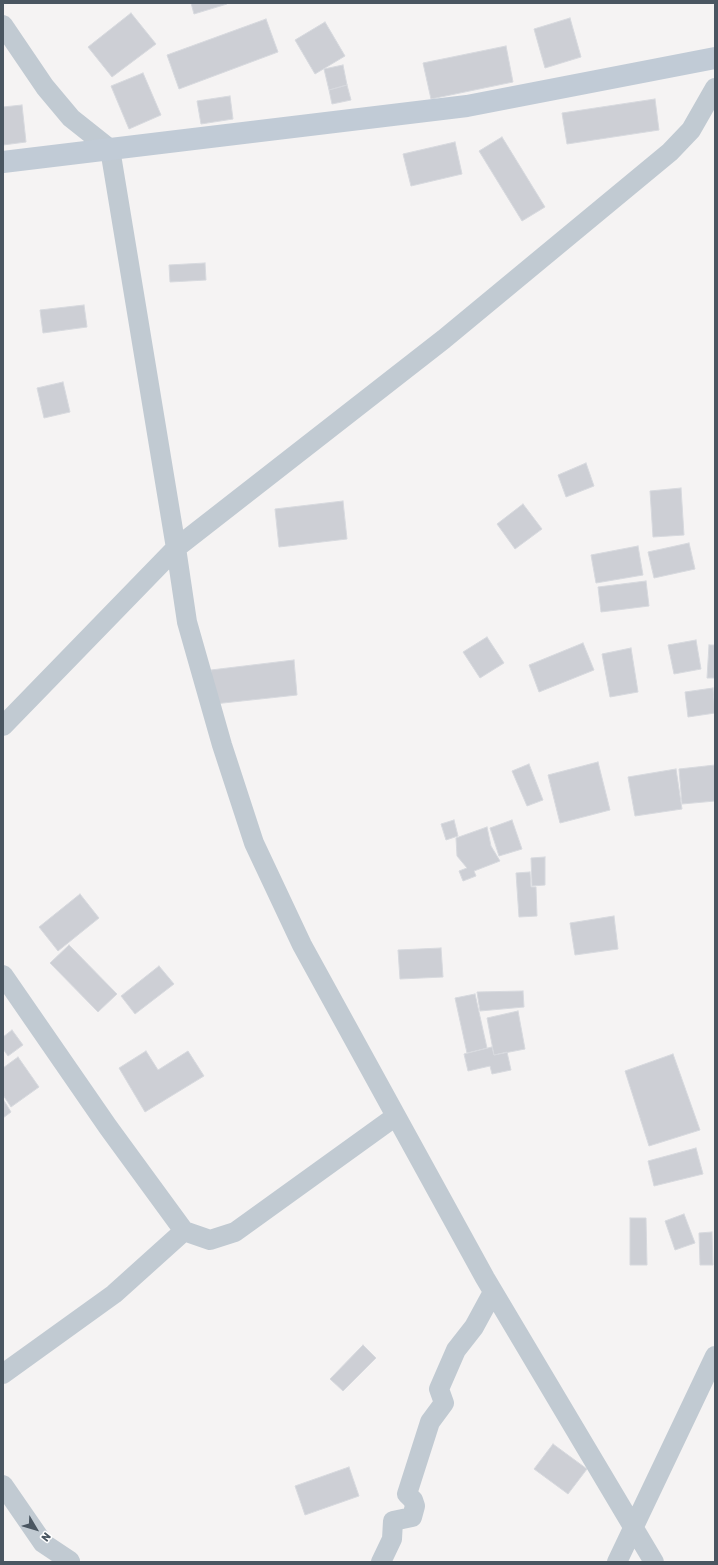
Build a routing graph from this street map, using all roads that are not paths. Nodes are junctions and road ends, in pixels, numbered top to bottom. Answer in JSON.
{"nodes":[{"id":1,"x":3,"y":25,"type":"edge"},
{"id":2,"x":715,"y":58,"type":"edge"},
{"id":3,"x":715,"y":88,"type":"edge"},
{"id":4,"x":110,"y":149,"type":"junction"},
{"id":5,"x":3,"y":162,"type":"edge"},
{"id":6,"x":176,"y":548,"type":"junction"},
{"id":7,"x":3,"y":726,"type":"edge"},
{"id":8,"x":3,"y":975,"type":"edge"},
{"id":9,"x":396,"y":1116,"type":"junction"},
{"id":10,"x":184,"y":1231,"type":"junction"},
{"id":11,"x":493,"y":1292,"type":"junction"},
{"id":12,"x":715,"y":1356,"type":"edge"},
{"id":13,"x":3,"y":1374,"type":"edge"},
{"id":14,"x":706,"y":1392,"type":"edge"},
{"id":15,"x":3,"y":1486,"type":"edge"},
{"id":16,"x":633,"y":1526,"type":"junction"},
{"id":17,"x":70,"y":1561,"type":"dead end"},
{"id":18,"x":381,"y":1562,"type":"edge"},
{"id":19,"x":617,"y":1562,"type":"edge"},
{"id":20,"x":654,"y":1562,"type":"edge"}],
"edges":[{"from":1,"to":4,"type":"street"},
{"from":2,"to":4,"type":"main road"},
{"from":3,"to":6,"type":"street"},
{"from":4,"to":5,"type":"main road"},
{"from":4,"to":6,"type":"street"},
{"from":6,"to":7,"type":"street"},
{"from":6,"to":9,"type":"street"},
{"from":8,"to":10,"type":"street"},
{"from":9,"to":10,"type":"street"},
{"from":9,"to":11,"type":"street"},
{"from":10,"to":13,"type":"street"},
{"from":11,"to":16,"type":"street"},
{"from":11,"to":18,"type":"street"},
{"from":12,"to":14,"type":"street"},
{"from":14,"to":16,"type":"street"},
{"from":15,"to":17,"type":"street"},
{"from":16,"to":19,"type":"street"},
{"from":16,"to":20,"type":"street"}]}
